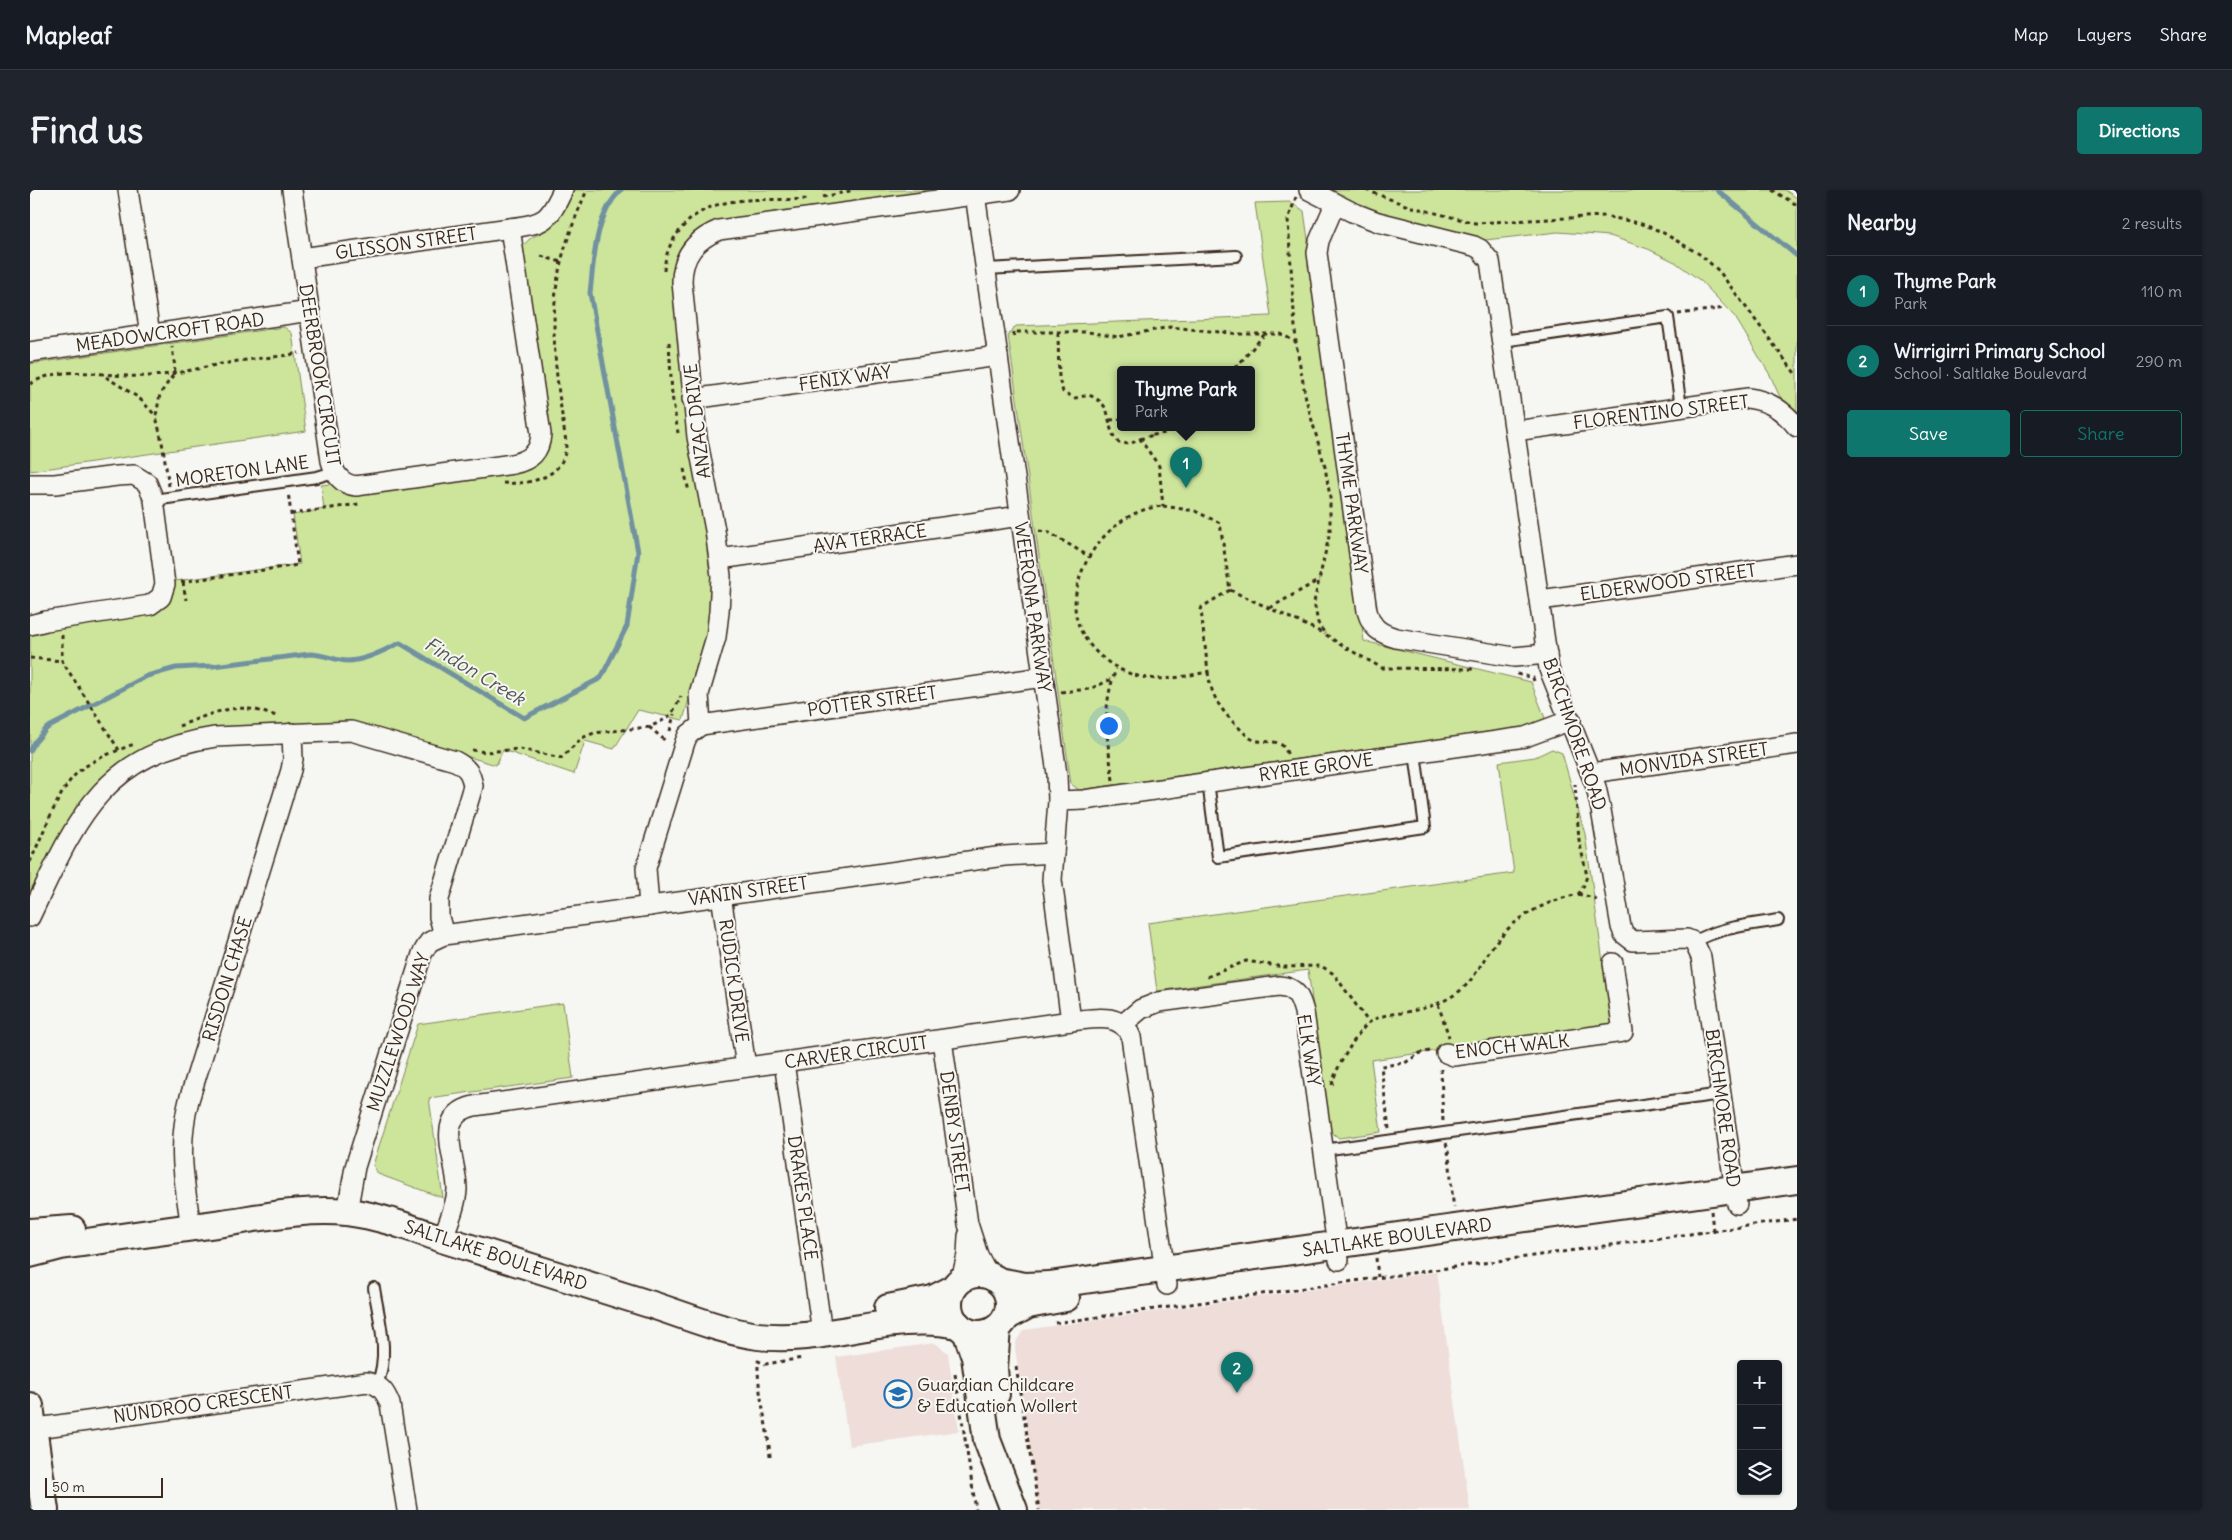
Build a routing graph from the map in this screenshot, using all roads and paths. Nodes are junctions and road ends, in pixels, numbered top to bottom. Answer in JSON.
{"nodes":[{"id":1,"x":128,"y":190,"type":"edge"},
{"id":2,"x":292,"y":190,"type":"edge"},
{"id":3,"x":563,"y":190,"type":"edge"},
{"id":4,"x":587,"y":190,"type":"edge"},
{"id":5,"x":854,"y":190,"type":"edge"},
{"id":6,"x":1010,"y":190,"type":"edge"},
{"id":7,"x":1309,"y":190,"type":"edge"},
{"id":8,"x":1366,"y":190,"type":"edge"},
{"id":9,"x":1772,"y":190,"type":"edge"},
{"id":10,"x":975,"y":194,"type":"junction"},
{"id":11,"x":1335,"y":204,"type":"junction"},
{"id":12,"x":1797,"y":205,"type":"edge"},
{"id":13,"x":510,"y":228,"type":"junction"},
{"id":14,"x":541,"y":256,"type":"dead end"},
{"id":15,"x":1236,"y":256,"type":"dead end"},
{"id":16,"x":302,"y":258,"type":"junction"},
{"id":17,"x":561,"y":262,"type":"junction"},
{"id":18,"x":986,"y":268,"type":"junction"},
{"id":19,"x":664,"y":279,"type":"dead end"},
{"id":20,"x":1725,"y":308,"type":"dead end"},
{"id":21,"x":310,"y":312,"type":"junction"},
{"id":22,"x":1668,"y":317,"type":"junction"},
{"id":23,"x":170,"y":331,"type":"junction"},
{"id":24,"x":1058,"y":333,"type":"junction"},
{"id":25,"x":150,"y":334,"type":"junction"},
{"id":26,"x":1264,"y":334,"type":"junction"},
{"id":27,"x":669,"y":338,"type":"dead end"},
{"id":28,"x":1503,"y":341,"type":"junction"},
{"id":29,"x":1015,"y":342,"type":"dead end"},
{"id":30,"x":1296,"y":343,"type":"dead end"},
{"id":31,"x":315,"y":351,"type":"junction"},
{"id":32,"x":30,"y":352,"type":"edge"},
{"id":33,"x":998,"y":356,"type":"junction"},
{"id":34,"x":1236,"y":366,"type":"edge"},
{"id":35,"x":174,"y":374,"type":"junction"},
{"id":36,"x":103,"y":376,"type":"junction"},
{"id":37,"x":1797,"y":376,"type":"edge"},
{"id":38,"x":30,"y":384,"type":"edge"},
{"id":39,"x":692,"y":399,"type":"junction"},
{"id":40,"x":1681,"y":407,"type":"junction"},
{"id":41,"x":156,"y":416,"type":"junction"},
{"id":42,"x":1117,"y":419,"type":"edge"},
{"id":43,"x":1110,"y":420,"type":"junction"},
{"id":44,"x":1797,"y":427,"type":"edge"},
{"id":45,"x":1152,"y":431,"type":"edge"},
{"id":46,"x":1169,"y":431,"type":"edge"},
{"id":47,"x":1515,"y":431,"type":"junction"},
{"id":48,"x":1153,"y":435,"type":"junction"},
{"id":49,"x":679,"y":437,"type":"dead end"},
{"id":50,"x":1140,"y":439,"type":"junction"},
{"id":51,"x":683,"y":462,"type":"dead end"},
{"id":52,"x":334,"y":472,"type":"junction"},
{"id":53,"x":286,"y":482,"type":"junction"},
{"id":54,"x":30,"y":484,"type":"edge"},
{"id":55,"x":498,"y":484,"type":"dead end"},
{"id":56,"x":690,"y":496,"type":"dead end"},
{"id":57,"x":163,"y":499,"type":"junction"},
{"id":58,"x":362,"y":504,"type":"dead end"},
{"id":59,"x":1164,"y":506,"type":"junction"},
{"id":60,"x":291,"y":514,"type":"junction"},
{"id":61,"x":1022,"y":525,"type":"junction"},
{"id":62,"x":1090,"y":556,"type":"junction"},
{"id":63,"x":720,"y":559,"type":"junction"},
{"id":64,"x":1797,"y":564,"type":"edge"},
{"id":65,"x":182,"y":572,"type":"dead end"},
{"id":66,"x":1319,"y":580,"type":"dead end"},
{"id":67,"x":174,"y":583,"type":"junction"},
{"id":68,"x":1230,"y":590,"type":"junction"},
{"id":69,"x":186,"y":600,"type":"dead end"},
{"id":70,"x":1540,"y":600,"type":"junction"},
{"id":71,"x":1270,"y":608,"type":"junction"},
{"id":72,"x":59,"y":619,"type":"junction"},
{"id":73,"x":30,"y":625,"type":"edge"},
{"id":74,"x":1325,"y":634,"type":"dead end"},
{"id":75,"x":1547,"y":654,"type":"junction"},
{"id":76,"x":30,"y":658,"type":"edge"},
{"id":77,"x":62,"y":661,"type":"junction"},
{"id":78,"x":1116,"y":669,"type":"junction"},
{"id":79,"x":1208,"y":672,"type":"junction"},
{"id":80,"x":1112,"y":679,"type":"junction"},
{"id":81,"x":1044,"y":686,"type":"junction"},
{"id":82,"x":682,"y":693,"type":"dead end"},
{"id":83,"x":674,"y":714,"type":"junction"},
{"id":84,"x":1571,"y":720,"type":"junction"},
{"id":85,"x":287,"y":725,"type":"junction"},
{"id":86,"x":700,"y":726,"type":"junction"},
{"id":87,"x":649,"y":727,"type":"junction"},
{"id":88,"x":173,"y":729,"type":"dead end"},
{"id":89,"x":137,"y":743,"type":"dead end"},
{"id":90,"x":1797,"y":744,"type":"edge"},
{"id":91,"x":464,"y":748,"type":"dead end"},
{"id":92,"x":118,"y":750,"type":"junction"},
{"id":93,"x":1415,"y":753,"type":"junction"},
{"id":94,"x":1290,"y":770,"type":"junction"},
{"id":95,"x":1591,"y":774,"type":"junction"},
{"id":96,"x":1208,"y":782,"type":"junction"},
{"id":97,"x":1115,"y":795,"type":"junction"},
{"id":98,"x":1058,"y":801,"type":"junction"},
{"id":99,"x":1054,"y":853,"type":"junction"},
{"id":100,"x":30,"y":862,"type":"edge"},
{"id":101,"x":1578,"y":894,"type":"dead end"},
{"id":102,"x":721,"y":895,"type":"junction"},
{"id":103,"x":1616,"y":904,"type":"junction"},
{"id":104,"x":648,"y":906,"type":"junction"},
{"id":105,"x":30,"y":917,"type":"edge"},
{"id":106,"x":1778,"y":920,"type":"dead end"},
{"id":107,"x":444,"y":934,"type":"junction"},
{"id":108,"x":1694,"y":942,"type":"junction"},
{"id":109,"x":1613,"y":964,"type":"dead end"},
{"id":110,"x":1438,"y":1004,"type":"dead end"},
{"id":111,"x":1071,"y":1021,"type":"junction"},
{"id":112,"x":1123,"y":1024,"type":"junction"},
{"id":113,"x":942,"y":1040,"type":"junction"},
{"id":114,"x":1446,"y":1052,"type":"junction"},
{"id":115,"x":784,"y":1062,"type":"junction"},
{"id":116,"x":746,"y":1067,"type":"junction"},
{"id":117,"x":1721,"y":1094,"type":"junction"},
{"id":118,"x":1444,"y":1133,"type":"junction"},
{"id":119,"x":1391,"y":1140,"type":"junction"},
{"id":120,"x":1324,"y":1150,"type":"junction"},
{"id":121,"x":1797,"y":1180,"type":"edge"},
{"id":122,"x":1797,"y":1196,"type":"edge"},
{"id":123,"x":1736,"y":1197,"type":"junction"},
{"id":124,"x":348,"y":1204,"type":"junction"},
{"id":125,"x":1454,"y":1207,"type":"dead end"},
{"id":126,"x":190,"y":1219,"type":"junction"},
{"id":127,"x":1797,"y":1219,"type":"edge"},
{"id":128,"x":968,"y":1224,"type":"junction"},
{"id":129,"x":30,"y":1232,"type":"edge"},
{"id":130,"x":445,"y":1232,"type":"junction"},
{"id":131,"x":1338,"y":1253,"type":"junction"},
{"id":132,"x":30,"y":1254,"type":"edge"},
{"id":133,"x":1166,"y":1277,"type":"junction"},
{"id":134,"x":993,"y":1278,"type":"junction"},
{"id":135,"x":957,"y":1284,"type":"junction"},
{"id":136,"x":374,"y":1288,"type":"dead end"},
{"id":137,"x":1002,"y":1322,"type":"junction"},
{"id":138,"x":1050,"y":1323,"type":"dead end"},
{"id":139,"x":821,"y":1326,"type":"junction"},
{"id":140,"x":962,"y":1328,"type":"junction"},
{"id":141,"x":994,"y":1355,"type":"junction"},
{"id":142,"x":810,"y":1357,"type":"dead end"},
{"id":143,"x":955,"y":1373,"type":"dead end"},
{"id":144,"x":377,"y":1384,"type":"junction"},
{"id":145,"x":31,"y":1421,"type":"edge"},
{"id":146,"x":770,"y":1457,"type":"dead end"},
{"id":147,"x":45,"y":1510,"type":"edge"},
{"id":148,"x":407,"y":1510,"type":"edge"},
{"id":149,"x":976,"y":1510,"type":"edge"},
{"id":150,"x":1014,"y":1510,"type":"edge"},
{"id":151,"x":1018,"y":1510,"type":"edge"},
{"id":152,"x":1039,"y":1510,"type":"edge"}],
"edges":[{"from":1,"to":25,"type":"street"},
{"from":2,"to":16,"type":"street","name":"DEERBROOK CIRCUIT"},
{"from":3,"to":13,"type":"street"},
{"from":4,"to":17,"type":"path"},
{"from":5,"to":19,"type":"path"},
{"from":6,"to":10,"type":"street","name":"ANZAC DRIVE"},
{"from":7,"to":11,"type":"street"},
{"from":8,"to":37,"type":"path"},
{"from":9,"to":12,"type":"path"},
{"from":10,"to":18,"type":"street","name":"WEERONA PARKWAY"},
{"from":10,"to":39,"type":"street","name":"ANZAC DRIVE"},
{"from":11,"to":28,"type":"street","name":"BIRCHMORE ROAD"},
{"from":11,"to":75,"type":"street","name":"THYME PARKWAY"},
{"from":13,"to":16,"type":"street","name":"GLISSON STREET"},
{"from":13,"to":52,"type":"street","name":"DEERBROOK CIRCUIT"},
{"from":14,"to":17,"type":"path"},
{"from":15,"to":18,"type":"lane"},
{"from":16,"to":21,"type":"street","name":"DEERBROOK CIRCUIT"},
{"from":17,"to":55,"type":"path"},
{"from":18,"to":33,"type":"street","name":"WEERONA PARKWAY"},
{"from":20,"to":22,"type":"path"},
{"from":21,"to":23,"type":"street","name":"MEADOWCROFT ROAD"},
{"from":21,"to":31,"type":"street","name":"DEERBROOK CIRCUIT"},
{"from":22,"to":28,"type":"lane"},
{"from":22,"to":40,"type":"lane"},
{"from":23,"to":25,"type":"street","name":"MEADOWCROFT ROAD"},
{"from":23,"to":35,"type":"path"},
{"from":24,"to":26,"type":"path"},
{"from":24,"to":29,"type":"path"},
{"from":24,"to":43,"type":"path"},
{"from":25,"to":32,"type":"street","name":"MEADOWCROFT ROAD"},
{"from":26,"to":30,"type":"path"},
{"from":26,"to":34,"type":"path"},
{"from":27,"to":49,"type":"path"},
{"from":28,"to":47,"type":"street","name":"BIRCHMORE ROAD"},
{"from":31,"to":35,"type":"path"},
{"from":31,"to":52,"type":"street","name":"DEERBROOK CIRCUIT"},
{"from":33,"to":39,"type":"street","name":"FENIX WAY"},
{"from":33,"to":61,"type":"street","name":"WEERONA PARKWAY"},
{"from":35,"to":36,"type":"path"},
{"from":35,"to":41,"type":"path"},
{"from":36,"to":38,"type":"path"},
{"from":36,"to":41,"type":"path"},
{"from":39,"to":63,"type":"street","name":"ANZAC DRIVE"},
{"from":40,"to":44,"type":"street","name":"FLORENTINO STREET"},
{"from":40,"to":47,"type":"street","name":"FLORENTINO STREET"},
{"from":41,"to":57,"type":"path"},
{"from":42,"to":43,"type":"path"},
{"from":43,"to":50,"type":"path"},
{"from":45,"to":48,"type":"path"},
{"from":46,"to":48,"type":"path"},
{"from":47,"to":70,"type":"street","name":"BIRCHMORE ROAD"},
{"from":48,"to":50,"type":"path"},
{"from":50,"to":59,"type":"path"},
{"from":51,"to":56,"type":"path"},
{"from":52,"to":53,"type":"lane","name":"MORETON LANE"},
{"from":53,"to":57,"type":"lane","name":"MORETON LANE"},
{"from":53,"to":60,"type":"path"},
{"from":54,"to":57,"type":"street"},
{"from":57,"to":67,"type":"street"},
{"from":58,"to":60,"type":"path"},
{"from":59,"to":62,"type":"path"},
{"from":59,"to":68,"type":"path"},
{"from":60,"to":67,"type":"path"},
{"from":61,"to":62,"type":"path"},
{"from":61,"to":63,"type":"street","name":"AVA TERRACE"},
{"from":61,"to":81,"type":"street","name":"WEERONA PARKWAY"},
{"from":62,"to":78,"type":"path"},
{"from":63,"to":86,"type":"street","name":"ANZAC DRIVE"},
{"from":64,"to":70,"type":"street","name":"ELDERWOOD STREET"},
{"from":65,"to":67,"type":"path"},
{"from":66,"to":71,"type":"path"},
{"from":67,"to":69,"type":"path"},
{"from":67,"to":72,"type":"street"},
{"from":68,"to":71,"type":"path"},
{"from":68,"to":79,"type":"path"},
{"from":70,"to":75,"type":"street","name":"BIRCHMORE ROAD"},
{"from":71,"to":74,"type":"path"},
{"from":72,"to":73,"type":"street"},
{"from":72,"to":77,"type":"path"},
{"from":75,"to":84,"type":"street","name":"BIRCHMORE ROAD"},
{"from":76,"to":77,"type":"path"},
{"from":77,"to":92,"type":"path"},
{"from":78,"to":79,"type":"path"},
{"from":78,"to":80,"type":"path"},
{"from":79,"to":94,"type":"path"},
{"from":80,"to":81,"type":"path"},
{"from":80,"to":97,"type":"path"},
{"from":81,"to":86,"type":"street","name":"POTTER STREET"},
{"from":81,"to":98,"type":"street","name":"WEERONA PARKWAY"},
{"from":82,"to":83,"type":"path"},
{"from":83,"to":87,"type":"path"},
{"from":83,"to":87,"type":"path"},
{"from":84,"to":93,"type":"street","name":"RYRIE GROVE"},
{"from":84,"to":95,"type":"street","name":"BIRCHMORE ROAD"},
{"from":85,"to":88,"type":"path"},
{"from":85,"to":105,"type":"street","name":"MUZZLEWOOD WAY"},
{"from":85,"to":107,"type":"street","name":"MUZZLEWOOD WAY"},
{"from":85,"to":126,"type":"street","name":"RISDON CHASE"},
{"from":86,"to":104,"type":"street"},
{"from":87,"to":91,"type":"path"},
{"from":89,"to":92,"type":"path"},
{"from":90,"to":95,"type":"street","name":"MONVIDA STREET"},
{"from":92,"to":100,"type":"path"},
{"from":93,"to":94,"type":"street","name":"RYRIE GROVE"},
{"from":93,"to":96,"type":"lane"},
{"from":94,"to":96,"type":"street","name":"RYRIE GROVE"},
{"from":95,"to":103,"type":"street","name":"BIRCHMORE ROAD"},
{"from":96,"to":97,"type":"street","name":"RYRIE GROVE"},
{"from":97,"to":98,"type":"street","name":"RYRIE GROVE"},
{"from":98,"to":99,"type":"street","name":"WEERONA PARKWAY"},
{"from":99,"to":102,"type":"street","name":"VANIN STREET"},
{"from":99,"to":111,"type":"street","name":"WEERONA PARKWAY"},
{"from":101,"to":103,"type":"path"},
{"from":102,"to":104,"type":"street","name":"VANIN STREET"},
{"from":102,"to":116,"type":"street","name":"RUDICK DRIVE"},
{"from":103,"to":108,"type":"street","name":"BIRCHMORE ROAD"},
{"from":104,"to":107,"type":"street","name":"VANIN STREET"},
{"from":106,"to":108,"type":"lane"},
{"from":107,"to":124,"type":"street","name":"MUZZLEWOOD WAY"},
{"from":108,"to":117,"type":"street","name":"BIRCHMORE ROAD"},
{"from":109,"to":114,"type":"street","name":"ENOCH WALK"},
{"from":110,"to":114,"type":"path"},
{"from":111,"to":112,"type":"street","name":"CARVER CIRCUIT"},
{"from":111,"to":113,"type":"street","name":"CARVER CIRCUIT"},
{"from":112,"to":120,"type":"street","name":"ELK WAY"},
{"from":112,"to":133,"type":"street"},
{"from":113,"to":115,"type":"street","name":"CARVER CIRCUIT"},
{"from":113,"to":128,"type":"street","name":"DENBY STREET"},
{"from":114,"to":118,"type":"path"},
{"from":114,"to":119,"type":"path","name":"ENOCH WALK"},
{"from":115,"to":116,"type":"street","name":"CARVER CIRCUIT"},
{"from":115,"to":139,"type":"street","name":"DRAKES PLACE"},
{"from":116,"to":130,"type":"street","name":"CARVER CIRCUIT"},
{"from":117,"to":118,"type":"lane"},
{"from":117,"to":123,"type":"street","name":"BIRCHMORE ROAD"},
{"from":118,"to":119,"type":"lane"},
{"from":118,"to":125,"type":"path"},
{"from":119,"to":120,"type":"lane"},
{"from":120,"to":131,"type":"street","name":"ELK WAY"},
{"from":121,"to":123,"type":"street","name":"SALTLAKE BOULEVARD"},
{"from":122,"to":123,"type":"street","name":"SALTLAKE BOULEVARD"},
{"from":123,"to":131,"type":"street","name":"SALTLAKE BOULEVARD"},
{"from":124,"to":126,"type":"street","name":"SALTLAKE BOULEVARD"},
{"from":124,"to":130,"type":"street","name":"SALTLAKE BOULEVARD"},
{"from":126,"to":129,"type":"street","name":"SALTLAKE BOULEVARD"},
{"from":126,"to":132,"type":"street","name":"SALTLAKE BOULEVARD"},
{"from":127,"to":138,"type":"path"},
{"from":128,"to":134,"type":"street","name":"DENBY STREET"},
{"from":128,"to":135,"type":"street","name":"DENBY STREET"},
{"from":130,"to":139,"type":"street","name":"SALTLAKE BOULEVARD"},
{"from":131,"to":133,"type":"street","name":"SALTLAKE BOULEVARD"},
{"from":133,"to":134,"type":"street","name":"SALTLAKE BOULEVARD"},
{"from":133,"to":137,"type":"street","name":"SALTLAKE BOULEVARD"},
{"from":134,"to":135,"type":"street"},
{"from":134,"to":137,"type":"street"},
{"from":135,"to":139,"type":"street","name":"SALTLAKE BOULEVARD"},
{"from":135,"to":140,"type":"street"},
{"from":136,"to":144,"type":"lane"},
{"from":137,"to":140,"type":"street"},
{"from":137,"to":141,"type":"street"},
{"from":139,"to":140,"type":"street","name":"SALTLAKE BOULEVARD"},
{"from":140,"to":150,"type":"street"},
{"from":141,"to":151,"type":"street"},
{"from":141,"to":152,"type":"path"},
{"from":142,"to":146,"type":"path"},
{"from":143,"to":149,"type":"path"},
{"from":144,"to":145,"type":"street","name":"NUNDROO CRESCENT"},
{"from":144,"to":148,"type":"street"},
{"from":145,"to":147,"type":"street"}]}
